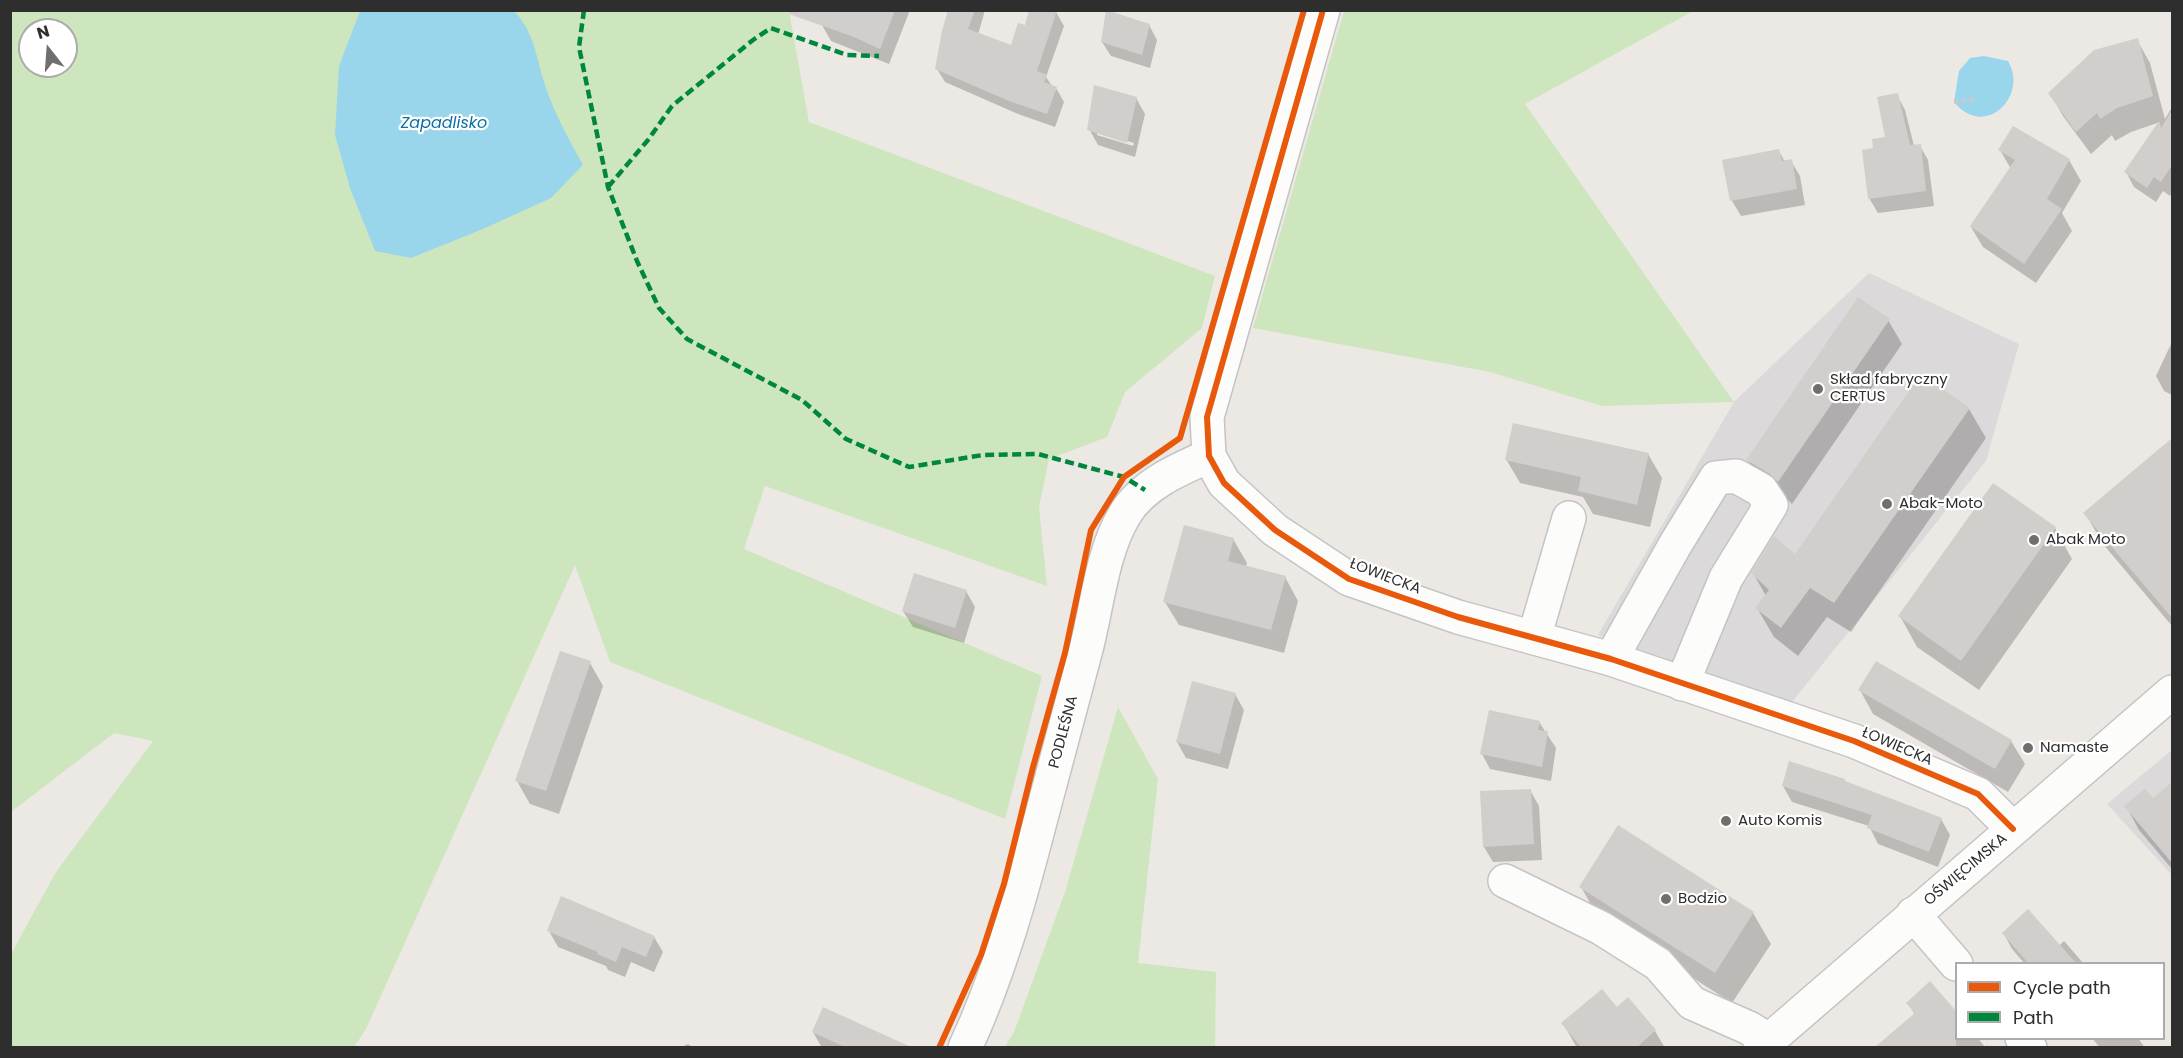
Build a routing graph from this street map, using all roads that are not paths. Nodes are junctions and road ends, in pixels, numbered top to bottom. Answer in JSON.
{"nodes":[{"id":1,"x":1323,"y":10,"type":"edge"},
{"id":2,"x":1209,"y":456,"type":"junction"},
{"id":3,"x":1569,"y":518,"type":"dead end"},
{"id":4,"x":1534,"y":638,"type":"junction"},
{"id":5,"x":1611,"y":659,"type":"junction"},
{"id":6,"x":1682,"y":684,"type":"junction"},
{"id":7,"x":2172,"y":692,"type":"edge"},
{"id":8,"x":2013,"y":829,"type":"junction"},
{"id":9,"x":1505,"y":881,"type":"dead end"},
{"id":10,"x":1913,"y":914,"type":"junction"},
{"id":11,"x":1955,"y":963,"type":"edge"},
{"id":12,"x":1764,"y":1044,"type":"edge"},
{"id":13,"x":965,"y":1047,"type":"edge"}],
"edges":[{"from":1,"to":2,"type":"street","name":"ŁOWIECKA"},
{"from":2,"to":4,"type":"street","name":"ŁOWIECKA"},
{"from":2,"to":13,"type":"street","name":"PODLEŚNA"},
{"from":3,"to":4,"type":"street"},
{"from":4,"to":5,"type":"street","name":"ŁOWIECKA"},
{"from":5,"to":6,"type":"street","name":"ŁOWIECKA"},
{"from":5,"to":6,"type":"street"},
{"from":6,"to":8,"type":"street","name":"ŁOWIECKA"},
{"from":7,"to":8,"type":"street","name":"OŚWIĘCIMSKA"},
{"from":8,"to":10,"type":"street","name":"OŚWIĘCIMSKA"},
{"from":9,"to":12,"type":"street"},
{"from":10,"to":11,"type":"street"},
{"from":10,"to":12,"type":"street","name":"OŚWIĘCIMSKA"}]}
